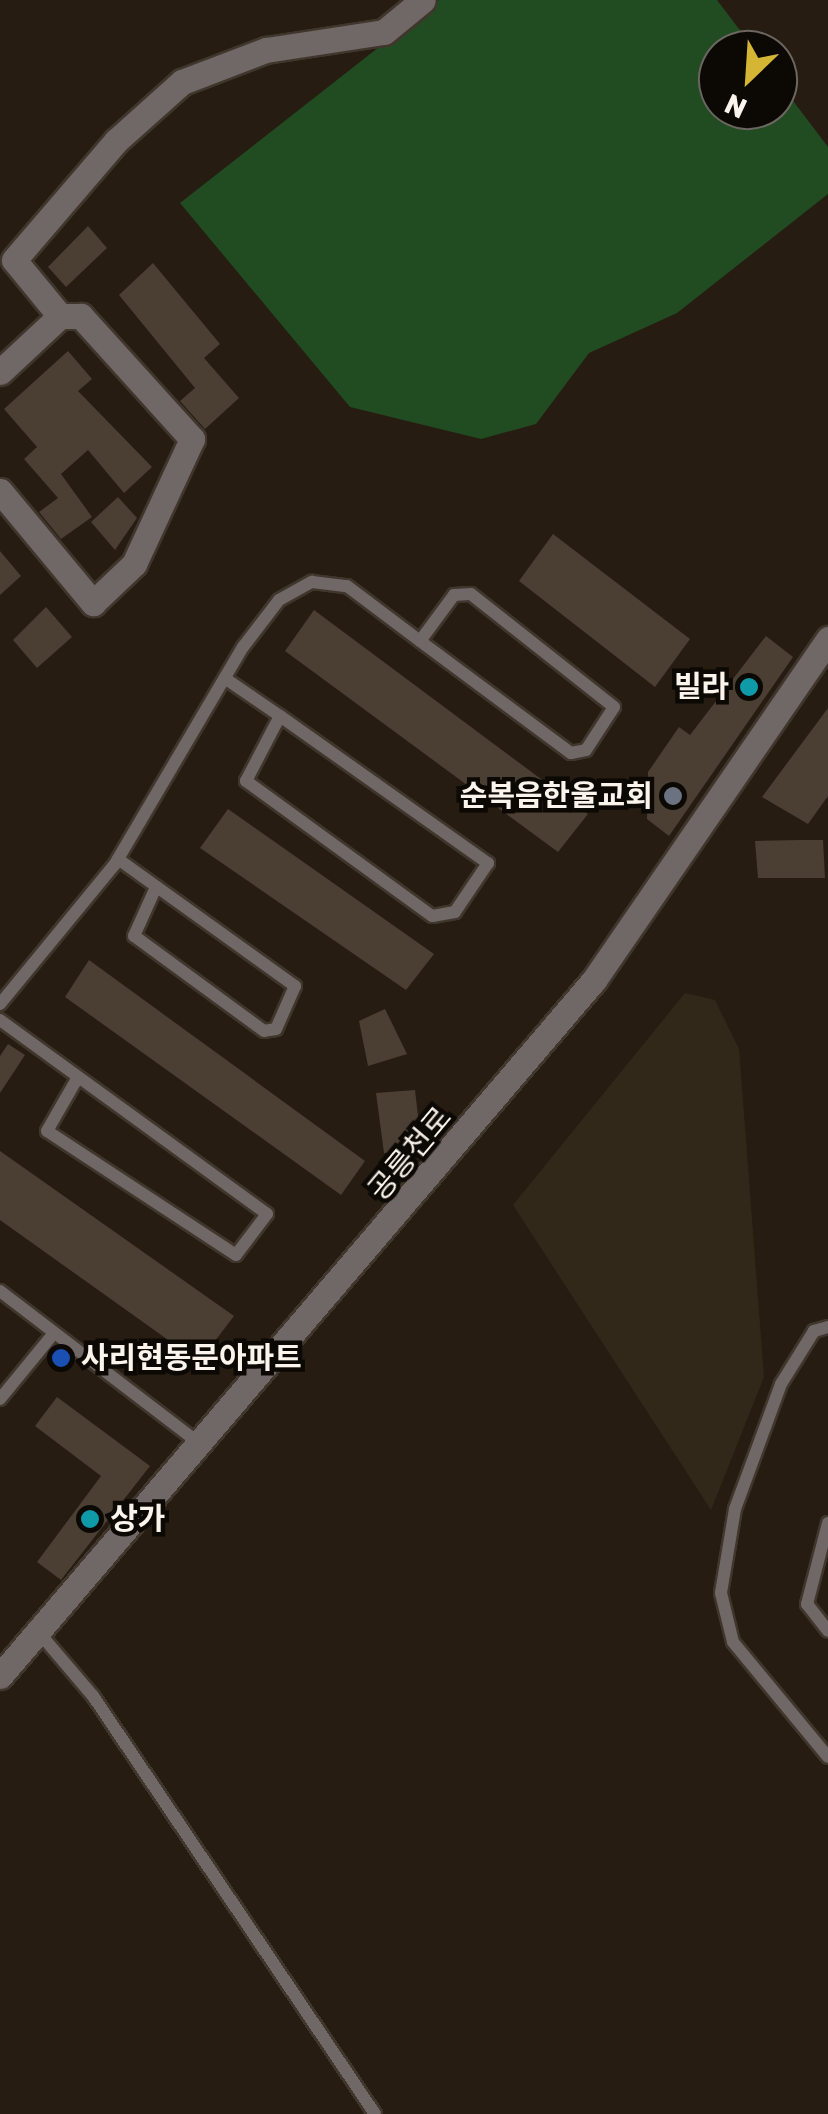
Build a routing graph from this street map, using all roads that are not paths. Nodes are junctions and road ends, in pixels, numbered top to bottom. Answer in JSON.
{"nodes":[{"id":1,"x":423,"y":0,"type":"edge"},
{"id":2,"x":7,"y":267,"type":"edge"},
{"id":3,"x":60,"y":316,"type":"junction"},
{"id":4,"x":0,"y":372,"type":"edge"},
{"id":5,"x":0,"y":490,"type":"edge"},
{"id":6,"x":828,"y":640,"type":"edge"},
{"id":7,"x":420,"y":641,"type":"junction"},
{"id":8,"x":226,"y":679,"type":"junction"},
{"id":9,"x":280,"y":716,"type":"junction"},
{"id":10,"x":118,"y":859,"type":"junction"},
{"id":11,"x":156,"y":886,"type":"junction"},
{"id":12,"x":0,"y":1004,"type":"edge"},
{"id":13,"x":0,"y":1020,"type":"edge"},
{"id":14,"x":78,"y":1077,"type":"junction"},
{"id":15,"x":0,"y":1291,"type":"edge"},
{"id":16,"x":828,"y":1327,"type":"edge"},
{"id":17,"x":54,"y":1333,"type":"junction"},
{"id":18,"x":0,"y":1399,"type":"edge"},
{"id":19,"x":200,"y":1444,"type":"junction"},
{"id":20,"x":828,"y":1523,"type":"edge"},
{"id":21,"x":828,"y":1631,"type":"edge"},
{"id":22,"x":41,"y":1635,"type":"junction"},
{"id":23,"x":0,"y":1676,"type":"edge"},
{"id":24,"x":828,"y":1757,"type":"edge"},
{"id":25,"x":376,"y":2114,"type":"edge"}],
"edges":[{"from":1,"to":2,"type":"street"},
{"from":2,"to":3,"type":"street"},
{"from":3,"to":4,"type":"street"},
{"from":3,"to":5,"type":"street"},
{"from":6,"to":19,"type":"street","name":"공릉천로"},
{"from":7,"to":7,"type":"lane"},
{"from":7,"to":8,"type":"lane"},
{"from":8,"to":9,"type":"lane"},
{"from":8,"to":10,"type":"lane"},
{"from":9,"to":9,"type":"lane"},
{"from":10,"to":11,"type":"lane"},
{"from":10,"to":12,"type":"lane"},
{"from":11,"to":11,"type":"lane"},
{"from":13,"to":14,"type":"lane"},
{"from":14,"to":14,"type":"lane"},
{"from":15,"to":17,"type":"lane"},
{"from":16,"to":24,"type":"lane"},
{"from":17,"to":18,"type":"lane"},
{"from":17,"to":19,"type":"lane"},
{"from":19,"to":22,"type":"street","name":"공릉천로"},
{"from":20,"to":21,"type":"lane"},
{"from":22,"to":23,"type":"street","name":"공릉천로"},
{"from":22,"to":25,"type":"lane"}]}
